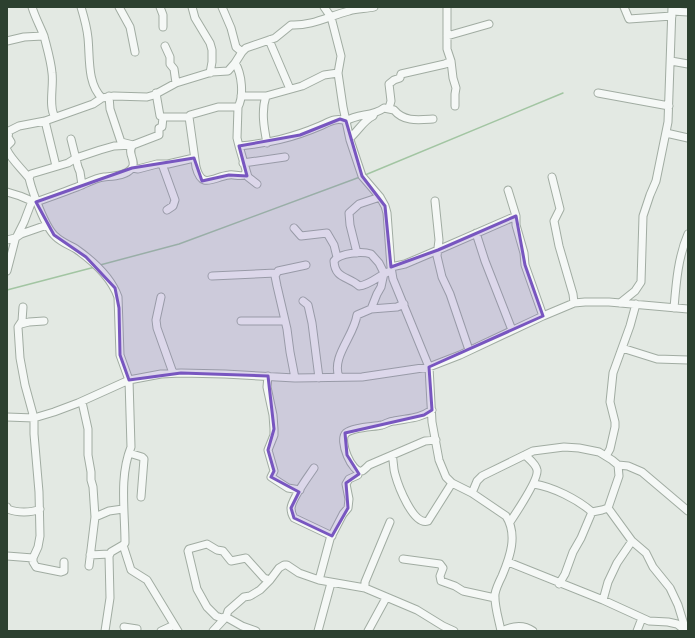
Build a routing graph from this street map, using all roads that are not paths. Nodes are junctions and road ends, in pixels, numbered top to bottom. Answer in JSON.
{"nodes":[{"id":1,"x":32,"y":7,"type":"edge"},
{"id":2,"x":81,"y":7,"type":"edge"},
{"id":3,"x":119,"y":7,"type":"edge"},
{"id":4,"x":160,"y":7,"type":"edge"},
{"id":5,"x":192,"y":7,"type":"edge"},
{"id":6,"x":222,"y":7,"type":"edge"},
{"id":7,"x":324,"y":7,"type":"edge"},
{"id":8,"x":374,"y":7,"type":"edge"},
{"id":9,"x":447,"y":7,"type":"edge"},
{"id":10,"x":624,"y":7,"type":"edge"},
{"id":11,"x":672,"y":11,"type":"edge"},
{"id":12,"x":688,"y":12,"type":"edge"},
{"id":13,"x":331,"y":17,"type":"junction"},
{"id":14,"x":489,"y":24,"type":"dead end"},
{"id":15,"x":163,"y":27,"type":"dead end"},
{"id":16,"x":43,"y":36,"type":"junction"},
{"id":17,"x":447,"y":36,"type":"junction"},
{"id":18,"x":269,"y":40,"type":"junction"},
{"id":19,"x":7,"y":41,"type":"edge"},
{"id":20,"x":165,"y":46,"type":"dead end"},
{"id":21,"x":135,"y":52,"type":"dead end"},
{"id":22,"x":242,"y":52,"type":"junction"},
{"id":23,"x":452,"y":61,"type":"junction"},
{"id":24,"x":671,"y":61,"type":"junction"},
{"id":25,"x":235,"y":63,"type":"junction"},
{"id":26,"x":688,"y":64,"type":"edge"},
{"id":27,"x":210,"y":73,"type":"junction"},
{"id":28,"x":338,"y":73,"type":"junction"},
{"id":29,"x":176,"y":83,"type":"junction"},
{"id":30,"x":290,"y":89,"type":"junction"},
{"id":31,"x":156,"y":93,"type":"junction"},
{"id":32,"x":598,"y":93,"type":"dead end"},
{"id":33,"x":241,"y":96,"type":"junction"},
{"id":34,"x":266,"y":96,"type":"junction"},
{"id":35,"x":106,"y":97,"type":"junction"},
{"id":36,"x":455,"y":106,"type":"dead end"},
{"id":37,"x":669,"y":106,"type":"junction"},
{"id":38,"x":238,"y":107,"type":"junction"},
{"id":39,"x":390,"y":108,"type":"junction"},
{"id":40,"x":374,"y":114,"type":"junction"},
{"id":41,"x":55,"y":116,"type":"junction"},
{"id":42,"x":163,"y":117,"type":"junction"},
{"id":43,"x":188,"y":117,"type":"junction"},
{"id":44,"x":432,"y":119,"type":"dead end"},
{"id":45,"x":45,"y":121,"type":"junction"},
{"id":46,"x":346,"y":121,"type":"junction"},
{"id":47,"x":19,"y":126,"type":"junction"},
{"id":48,"x":7,"y":128,"type":"edge"},
{"id":49,"x":666,"y":133,"type":"junction"},
{"id":50,"x":350,"y":138,"type":"junction"},
{"id":51,"x":688,"y":138,"type":"edge"},
{"id":52,"x":71,"y":139,"type":"dead end"},
{"id":53,"x":268,"y":143,"type":"junction"},
{"id":54,"x":133,"y":144,"type":"junction"},
{"id":55,"x":7,"y":146,"type":"edge"},
{"id":56,"x":239,"y":146,"type":"junction"},
{"id":57,"x":7,"y":150,"type":"edge"},
{"id":58,"x":285,"y":157,"type":"dead end"},
{"id":59,"x":76,"y":158,"type":"junction"},
{"id":60,"x":194,"y":158,"type":"junction"},
{"id":61,"x":243,"y":163,"type":"junction"},
{"id":62,"x":162,"y":164,"type":"junction"},
{"id":63,"x":56,"y":166,"type":"junction"},
{"id":64,"x":132,"y":168,"type":"junction"},
{"id":65,"x":246,"y":171,"type":"junction"},
{"id":66,"x":552,"y":177,"type":"dead end"},
{"id":67,"x":29,"y":178,"type":"junction"},
{"id":68,"x":257,"y":184,"type":"dead end"},
{"id":69,"x":82,"y":185,"type":"junction"},
{"id":70,"x":508,"y":190,"type":"dead end"},
{"id":71,"x":7,"y":192,"type":"edge"},
{"id":72,"x":380,"y":197,"type":"junction"},
{"id":73,"x":435,"y":201,"type":"dead end"},
{"id":74,"x":34,"y":202,"type":"junction"},
{"id":75,"x":167,"y":210,"type":"dead end"},
{"id":76,"x":516,"y":216,"type":"junction"},
{"id":77,"x":47,"y":224,"type":"junction"},
{"id":78,"x":294,"y":228,"type":"dead end"},
{"id":79,"x":476,"y":233,"type":"junction"},
{"id":80,"x":688,"y":234,"type":"edge"},
{"id":81,"x":15,"y":238,"type":"junction"},
{"id":82,"x":7,"y":240,"type":"edge"},
{"id":83,"x":438,"y":250,"type":"junction"},
{"id":84,"x":357,"y":253,"type":"junction"},
{"id":85,"x":337,"y":257,"type":"junction"},
{"id":86,"x":306,"y":265,"type":"dead end"},
{"id":87,"x":7,"y":270,"type":"edge"},
{"id":88,"x":389,"y":270,"type":"junction"},
{"id":89,"x":276,"y":273,"type":"junction"},
{"id":90,"x":212,"y":276,"type":"dead end"},
{"id":91,"x":161,"y":297,"type":"dead end"},
{"id":92,"x":302,"y":301,"type":"dead end"},
{"id":93,"x":574,"y":303,"type":"junction"},
{"id":94,"x":620,"y":303,"type":"junction"},
{"id":95,"x":404,"y":304,"type":"junction"},
{"id":96,"x":636,"y":304,"type":"junction"},
{"id":97,"x":23,"y":307,"type":"dead end"},
{"id":98,"x":674,"y":308,"type":"junction"},
{"id":99,"x":688,"y":309,"type":"edge"},
{"id":100,"x":371,"y":310,"type":"junction"},
{"id":101,"x":543,"y":316,"type":"junction"},
{"id":102,"x":44,"y":321,"type":"dead end"},
{"id":103,"x":241,"y":321,"type":"dead end"},
{"id":104,"x":285,"y":321,"type":"junction"},
{"id":105,"x":21,"y":324,"type":"junction"},
{"id":106,"x":512,"y":330,"type":"junction"},
{"id":107,"x":622,"y":348,"type":"junction"},
{"id":108,"x":469,"y":350,"type":"junction"},
{"id":109,"x":688,"y":360,"type":"edge"},
{"id":110,"x":429,"y":367,"type":"junction"},
{"id":111,"x":174,"y":373,"type":"junction"},
{"id":112,"x":268,"y":376,"type":"junction"},
{"id":113,"x":339,"y":377,"type":"junction"},
{"id":114,"x":295,"y":378,"type":"junction"},
{"id":115,"x":319,"y":378,"type":"junction"},
{"id":116,"x":129,"y":380,"type":"junction"},
{"id":117,"x":82,"y":402,"type":"junction"},
{"id":118,"x":432,"y":410,"type":"junction"},
{"id":119,"x":7,"y":417,"type":"edge"},
{"id":120,"x":34,"y":418,"type":"junction"},
{"id":121,"x":436,"y":440,"type":"junction"},
{"id":122,"x":129,"y":453,"type":"junction"},
{"id":123,"x":392,"y":455,"type":"junction"},
{"id":124,"x":525,"y":455,"type":"junction"},
{"id":125,"x":606,"y":456,"type":"junction"},
{"id":126,"x":618,"y":466,"type":"junction"},
{"id":127,"x":314,"y":468,"type":"dead end"},
{"id":128,"x":358,"y":471,"type":"junction"},
{"id":129,"x":452,"y":483,"type":"junction"},
{"id":130,"x":534,"y":484,"type":"junction"},
{"id":131,"x":300,"y":490,"type":"junction"},
{"id":132,"x":472,"y":493,"type":"junction"},
{"id":133,"x":141,"y":497,"type":"dead end"},
{"id":134,"x":7,"y":507,"type":"edge"},
{"id":135,"x":608,"y":508,"type":"junction"},
{"id":136,"x":40,"y":509,"type":"junction"},
{"id":137,"x":123,"y":509,"type":"junction"},
{"id":138,"x":688,"y":511,"type":"edge"},
{"id":139,"x":592,"y":512,"type":"junction"},
{"id":140,"x":95,"y":517,"type":"junction"},
{"id":141,"x":390,"y":522,"type":"dead end"},
{"id":142,"x":510,"y":522,"type":"junction"},
{"id":143,"x":332,"y":536,"type":"junction"},
{"id":144,"x":632,"y":541,"type":"junction"},
{"id":145,"x":123,"y":545,"type":"junction"},
{"id":146,"x":109,"y":554,"type":"junction"},
{"id":147,"x":90,"y":555,"type":"junction"},
{"id":148,"x":7,"y":556,"type":"edge"},
{"id":149,"x":33,"y":558,"type":"junction"},
{"id":150,"x":403,"y":559,"type":"dead end"},
{"id":151,"x":64,"y":562,"type":"dead end"},
{"id":152,"x":508,"y":562,"type":"junction"},
{"id":153,"x":89,"y":566,"type":"dead end"},
{"id":154,"x":270,"y":580,"type":"junction"},
{"id":155,"x":319,"y":580,"type":"junction"},
{"id":156,"x":331,"y":583,"type":"junction"},
{"id":157,"x":559,"y":584,"type":"junction"},
{"id":158,"x":365,"y":588,"type":"junction"},
{"id":159,"x":386,"y":598,"type":"junction"},
{"id":160,"x":495,"y":598,"type":"junction"},
{"id":161,"x":603,"y":600,"type":"junction"},
{"id":162,"x":226,"y":617,"type":"junction"},
{"id":163,"x":642,"y":618,"type":"junction"},
{"id":164,"x":124,"y":627,"type":"dead end"},
{"id":165,"x":176,"y":628,"type":"edge"},
{"id":166,"x":139,"y":630,"type":"edge"},
{"id":167,"x":105,"y":631,"type":"edge"},
{"id":168,"x":161,"y":631,"type":"edge"},
{"id":169,"x":213,"y":631,"type":"edge"},
{"id":170,"x":256,"y":631,"type":"edge"},
{"id":171,"x":318,"y":631,"type":"edge"},
{"id":172,"x":368,"y":631,"type":"edge"},
{"id":173,"x":454,"y":631,"type":"edge"},
{"id":174,"x":501,"y":631,"type":"edge"},
{"id":175,"x":533,"y":631,"type":"edge"},
{"id":176,"x":637,"y":631,"type":"edge"},
{"id":177,"x":686,"y":631,"type":"edge"}],
"edges":[{"from":1,"to":16,"type":"street"},
{"from":2,"to":35,"type":"street"},
{"from":3,"to":21,"type":"street"},
{"from":4,"to":15,"type":"street"},
{"from":5,"to":27,"type":"street"},
{"from":6,"to":22,"type":"street"},
{"from":7,"to":13,"type":"street"},
{"from":8,"to":13,"type":"street"},
{"from":9,"to":17,"type":"street"},
{"from":10,"to":11,"type":"street"},
{"from":11,"to":12,"type":"street"},
{"from":11,"to":24,"type":"street"},
{"from":13,"to":18,"type":"street"},
{"from":13,"to":28,"type":"street"},
{"from":14,"to":17,"type":"street"},
{"from":16,"to":19,"type":"street"},
{"from":16,"to":41,"type":"street"},
{"from":17,"to":23,"type":"street"},
{"from":18,"to":22,"type":"street"},
{"from":18,"to":30,"type":"street"},
{"from":20,"to":29,"type":"street"},
{"from":22,"to":25,"type":"street"},
{"from":23,"to":36,"type":"street"},
{"from":23,"to":39,"type":"street"},
{"from":24,"to":26,"type":"street"},
{"from":24,"to":37,"type":"street"},
{"from":25,"to":27,"type":"street"},
{"from":25,"to":33,"type":"street"},
{"from":27,"to":29,"type":"street"},
{"from":28,"to":30,"type":"street"},
{"from":28,"to":46,"type":"street"},
{"from":29,"to":31,"type":"street"},
{"from":30,"to":34,"type":"street"},
{"from":31,"to":35,"type":"street"},
{"from":31,"to":42,"type":"street"},
{"from":32,"to":37,"type":"street"},
{"from":33,"to":34,"type":"street"},
{"from":33,"to":38,"type":"street"},
{"from":34,"to":53,"type":"street"},
{"from":35,"to":41,"type":"street"},
{"from":35,"to":54,"type":"street"},
{"from":37,"to":49,"type":"street"},
{"from":38,"to":43,"type":"street"},
{"from":38,"to":56,"type":"street"},
{"from":39,"to":40,"type":"street"},
{"from":39,"to":44,"type":"street"},
{"from":40,"to":46,"type":"street"},
{"from":40,"to":50,"type":"street"},
{"from":41,"to":45,"type":"street"},
{"from":42,"to":43,"type":"street"},
{"from":42,"to":54,"type":"street"},
{"from":43,"to":60,"type":"street"},
{"from":45,"to":47,"type":"street"},
{"from":45,"to":63,"type":"street"},
{"from":46,"to":50,"type":"street"},
{"from":46,"to":53,"type":"street"},
{"from":47,"to":48,"type":"street"},
{"from":47,"to":55,"type":"street"},
{"from":49,"to":51,"type":"street"},
{"from":49,"to":94,"type":"street"},
{"from":50,"to":72,"type":"street"},
{"from":52,"to":59,"type":"street"},
{"from":53,"to":56,"type":"street"},
{"from":54,"to":59,"type":"street"},
{"from":54,"to":64,"type":"street"},
{"from":56,"to":61,"type":"street"},
{"from":57,"to":67,"type":"street"},
{"from":58,"to":61,"type":"street"},
{"from":59,"to":63,"type":"street"},
{"from":59,"to":69,"type":"street"},
{"from":60,"to":62,"type":"street"},
{"from":60,"to":65,"type":"street"},
{"from":61,"to":65,"type":"street"},
{"from":62,"to":64,"type":"street"},
{"from":62,"to":75,"type":"street"},
{"from":63,"to":67,"type":"street"},
{"from":64,"to":69,"type":"street"},
{"from":65,"to":68,"type":"street"},
{"from":66,"to":93,"type":"street"},
{"from":67,"to":74,"type":"street"},
{"from":69,"to":74,"type":"street"},
{"from":70,"to":76,"type":"street"},
{"from":71,"to":74,"type":"street"},
{"from":72,"to":84,"type":"street"},
{"from":72,"to":88,"type":"street"},
{"from":73,"to":83,"type":"street"},
{"from":74,"to":77,"type":"street"},
{"from":74,"to":81,"type":"street"},
{"from":76,"to":79,"type":"street"},
{"from":76,"to":101,"type":"street"},
{"from":77,"to":81,"type":"street"},
{"from":77,"to":116,"type":"street"},
{"from":78,"to":85,"type":"street"},
{"from":79,"to":83,"type":"street"},
{"from":79,"to":106,"type":"street"},
{"from":80,"to":98,"type":"street"},
{"from":81,"to":82,"type":"street"},
{"from":81,"to":87,"type":"street"},
{"from":83,"to":88,"type":"street"},
{"from":83,"to":108,"type":"street"},
{"from":84,"to":85,"type":"street"},
{"from":84,"to":88,"type":"street"},
{"from":85,"to":88,"type":"street"},
{"from":86,"to":89,"type":"street"},
{"from":88,"to":95,"type":"street"},
{"from":88,"to":100,"type":"street"},
{"from":89,"to":90,"type":"street"},
{"from":89,"to":104,"type":"street"},
{"from":91,"to":111,"type":"street"},
{"from":92,"to":115,"type":"street"},
{"from":93,"to":94,"type":"street"},
{"from":93,"to":101,"type":"street"},
{"from":94,"to":96,"type":"street"},
{"from":95,"to":100,"type":"street"},
{"from":95,"to":110,"type":"street"},
{"from":96,"to":98,"type":"street"},
{"from":96,"to":107,"type":"street"},
{"from":97,"to":105,"type":"street"},
{"from":98,"to":99,"type":"street"},
{"from":100,"to":113,"type":"street"},
{"from":101,"to":106,"type":"street"},
{"from":102,"to":105,"type":"street"},
{"from":103,"to":104,"type":"street"},
{"from":104,"to":114,"type":"street"},
{"from":105,"to":120,"type":"street"},
{"from":106,"to":108,"type":"street"},
{"from":107,"to":109,"type":"street"},
{"from":107,"to":125,"type":"street"},
{"from":108,"to":110,"type":"street"},
{"from":110,"to":113,"type":"street"},
{"from":110,"to":118,"type":"street"},
{"from":111,"to":112,"type":"street"},
{"from":111,"to":116,"type":"street"},
{"from":112,"to":114,"type":"street"},
{"from":112,"to":131,"type":"street"},
{"from":113,"to":115,"type":"street"},
{"from":114,"to":115,"type":"street"},
{"from":116,"to":117,"type":"street"},
{"from":116,"to":122,"type":"street"},
{"from":117,"to":120,"type":"street"},
{"from":117,"to":140,"type":"street"},
{"from":118,"to":121,"type":"street"},
{"from":118,"to":128,"type":"street"},
{"from":119,"to":120,"type":"street"},
{"from":120,"to":136,"type":"street"},
{"from":121,"to":123,"type":"street"},
{"from":121,"to":129,"type":"street"},
{"from":122,"to":133,"type":"street"},
{"from":122,"to":137,"type":"street"},
{"from":123,"to":128,"type":"street"},
{"from":123,"to":129,"type":"street"},
{"from":124,"to":125,"type":"street"},
{"from":124,"to":130,"type":"street"},
{"from":124,"to":132,"type":"street"},
{"from":125,"to":126,"type":"street"},
{"from":126,"to":135,"type":"street"},
{"from":126,"to":138,"type":"street"},
{"from":127,"to":131,"type":"street"},
{"from":128,"to":143,"type":"street"},
{"from":129,"to":132,"type":"street"},
{"from":130,"to":139,"type":"street"},
{"from":130,"to":142,"type":"street"},
{"from":131,"to":143,"type":"street"},
{"from":132,"to":142,"type":"street"},
{"from":134,"to":136,"type":"street"},
{"from":135,"to":139,"type":"street"},
{"from":135,"to":144,"type":"street"},
{"from":136,"to":149,"type":"street"},
{"from":137,"to":140,"type":"street"},
{"from":137,"to":145,"type":"street"},
{"from":139,"to":157,"type":"street"},
{"from":140,"to":147,"type":"street"},
{"from":141,"to":158,"type":"street"},
{"from":142,"to":152,"type":"street"},
{"from":143,"to":155,"type":"street"},
{"from":144,"to":161,"type":"street"},
{"from":144,"to":177,"type":"street"},
{"from":145,"to":146,"type":"street"},
{"from":145,"to":165,"type":"street"},
{"from":146,"to":147,"type":"street"},
{"from":146,"to":167,"type":"street"},
{"from":147,"to":153,"type":"street"},
{"from":148,"to":149,"type":"street"},
{"from":149,"to":151,"type":"street"},
{"from":150,"to":160,"type":"street"},
{"from":152,"to":157,"type":"street"},
{"from":152,"to":160,"type":"street"},
{"from":154,"to":155,"type":"street"},
{"from":154,"to":162,"type":"street"},
{"from":154,"to":162,"type":"street"},
{"from":155,"to":156,"type":"street"},
{"from":156,"to":158,"type":"street"},
{"from":156,"to":171,"type":"street"},
{"from":157,"to":161,"type":"street"},
{"from":158,"to":159,"type":"street"},
{"from":159,"to":172,"type":"street"},
{"from":159,"to":173,"type":"street"},
{"from":160,"to":174,"type":"street"},
{"from":161,"to":163,"type":"street"},
{"from":162,"to":169,"type":"street"},
{"from":162,"to":170,"type":"street"},
{"from":163,"to":176,"type":"street"},
{"from":163,"to":177,"type":"street"},
{"from":164,"to":166,"type":"street"},
{"from":165,"to":168,"type":"street"},
{"from":174,"to":175,"type":"street"}]}
